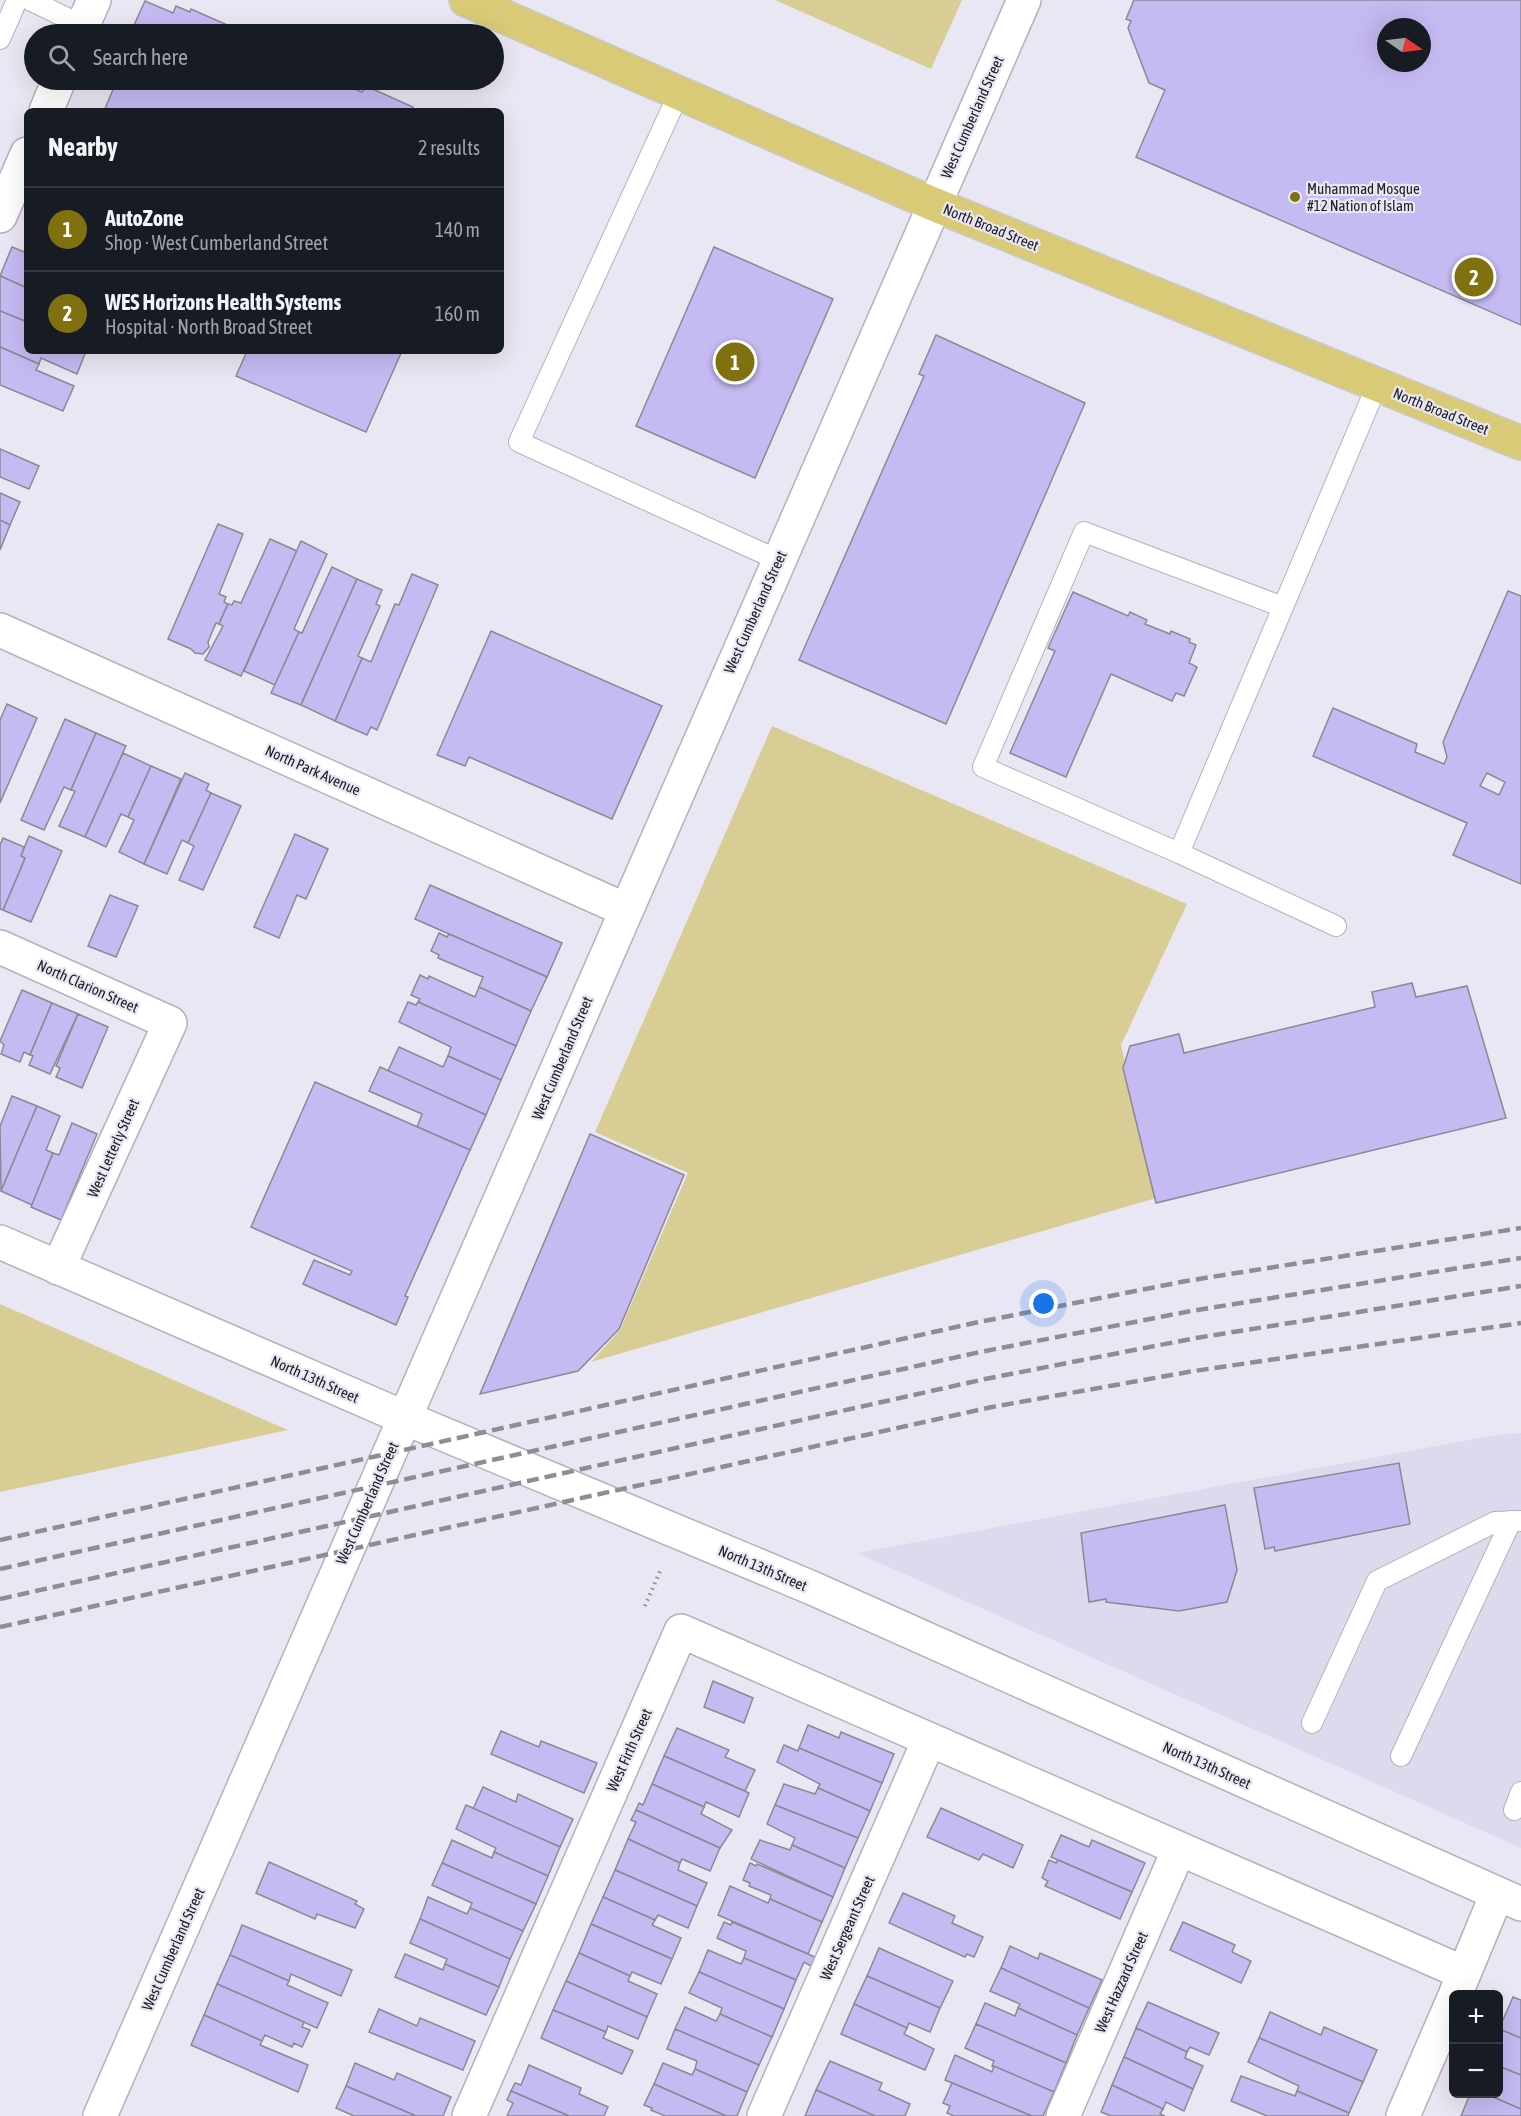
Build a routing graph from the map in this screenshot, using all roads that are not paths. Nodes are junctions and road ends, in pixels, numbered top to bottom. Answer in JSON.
{"nodes":[{"id":1,"x":17,"y":0,"type":"edge"},
{"id":2,"x":30,"y":0,"type":"edge"},
{"id":3,"x":466,"y":0,"type":"edge"},
{"id":4,"x":1024,"y":0,"type":"edge"},
{"id":5,"x":85,"y":20,"type":"edge"},
{"id":6,"x":0,"y":39,"type":"edge"},
{"id":7,"x":55,"y":90,"type":"edge"},
{"id":8,"x":679,"y":93,"type":"junction"},
{"id":9,"x":47,"y":108,"type":"edge"},
{"id":10,"x":24,"y":161,"type":"edge"},
{"id":11,"x":933,"y":204,"type":"junction"},
{"id":12,"x":0,"y":216,"type":"edge"},
{"id":13,"x":1377,"y":385,"type":"junction"},
{"id":14,"x":1521,"y":443,"type":"edge"},
{"id":15,"x":778,"y":560,"type":"junction"},
{"id":16,"x":1283,"y":607,"type":"junction"},
{"id":17,"x":0,"y":630,"type":"edge"},
{"id":18,"x":1179,"y":853,"type":"junction"},
{"id":19,"x":626,"y":910,"type":"junction"},
{"id":20,"x":1336,"y":926,"type":"dead end"},
{"id":21,"x":0,"y":947,"type":"edge"},
{"id":22,"x":167,"y":1028,"type":"joint"},
{"id":23,"x":0,"y":1242,"type":"edge"},
{"id":24,"x":58,"y":1268,"type":"junction"},
{"id":25,"x":405,"y":1418,"type":"junction"},
{"id":26,"x":1516,"y":1521,"type":"edge"},
{"id":27,"x":1312,"y":1723,"type":"dead end"},
{"id":28,"x":929,"y":1740,"type":"junction"},
{"id":29,"x":1401,"y":1756,"type":"dead end"},
{"id":30,"x":1179,"y":1849,"type":"junction"},
{"id":31,"x":1509,"y":1899,"type":"edge"},
{"id":32,"x":1457,"y":1988,"type":"edge"},
{"id":33,"x":100,"y":2116,"type":"edge"},
{"id":34,"x":469,"y":2116,"type":"edge"},
{"id":35,"x":764,"y":2116,"type":"edge"},
{"id":36,"x":1063,"y":2116,"type":"edge"},
{"id":37,"x":1403,"y":2116,"type":"edge"}],
"edges":[{"from":1,"to":6,"type":"lane"},
{"from":2,"to":5,"type":"lane"},
{"from":3,"to":8,"type":"main road","name":"North Broad Street"},
{"from":4,"to":11,"type":"street","name":"West Cumberland Street"},
{"from":7,"to":9,"type":"street"},
{"from":8,"to":11,"type":"main road","name":"North Broad Street"},
{"from":8,"to":15,"type":"lane"},
{"from":10,"to":12,"type":"street"},
{"from":11,"to":13,"type":"main road","name":"North Broad Street"},
{"from":11,"to":15,"type":"street","name":"West Cumberland Street"},
{"from":13,"to":14,"type":"main road","name":"North Broad Street"},
{"from":13,"to":16,"type":"lane"},
{"from":15,"to":19,"type":"street","name":"West Cumberland Street"},
{"from":16,"to":18,"type":"lane"},
{"from":16,"to":18,"type":"lane"},
{"from":17,"to":19,"type":"street","name":"North Park Avenue"},
{"from":18,"to":20,"type":"lane"},
{"from":19,"to":25,"type":"street","name":"West Cumberland Street"},
{"from":21,"to":22,"type":"street","name":"North Clarion Street"},
{"from":22,"to":24,"type":"street","name":"West Letterly Street"},
{"from":23,"to":24,"type":"street","name":"North 13th Street"},
{"from":24,"to":25,"type":"street","name":"North 13th Street"},
{"from":25,"to":31,"type":"street","name":"North 13th Street"},
{"from":25,"to":33,"type":"street","name":"West Cumberland Street"},
{"from":26,"to":27,"type":"lane"},
{"from":26,"to":29,"type":"lane"},
{"from":28,"to":30,"type":"street"},
{"from":28,"to":34,"type":"street","name":"West Firth Street"},
{"from":28,"to":35,"type":"street","name":"West Sergeant Street"},
{"from":30,"to":32,"type":"street"},
{"from":30,"to":36,"type":"street","name":"West Hazzard Street"},
{"from":31,"to":32,"type":"street"},
{"from":32,"to":37,"type":"street"}]}
